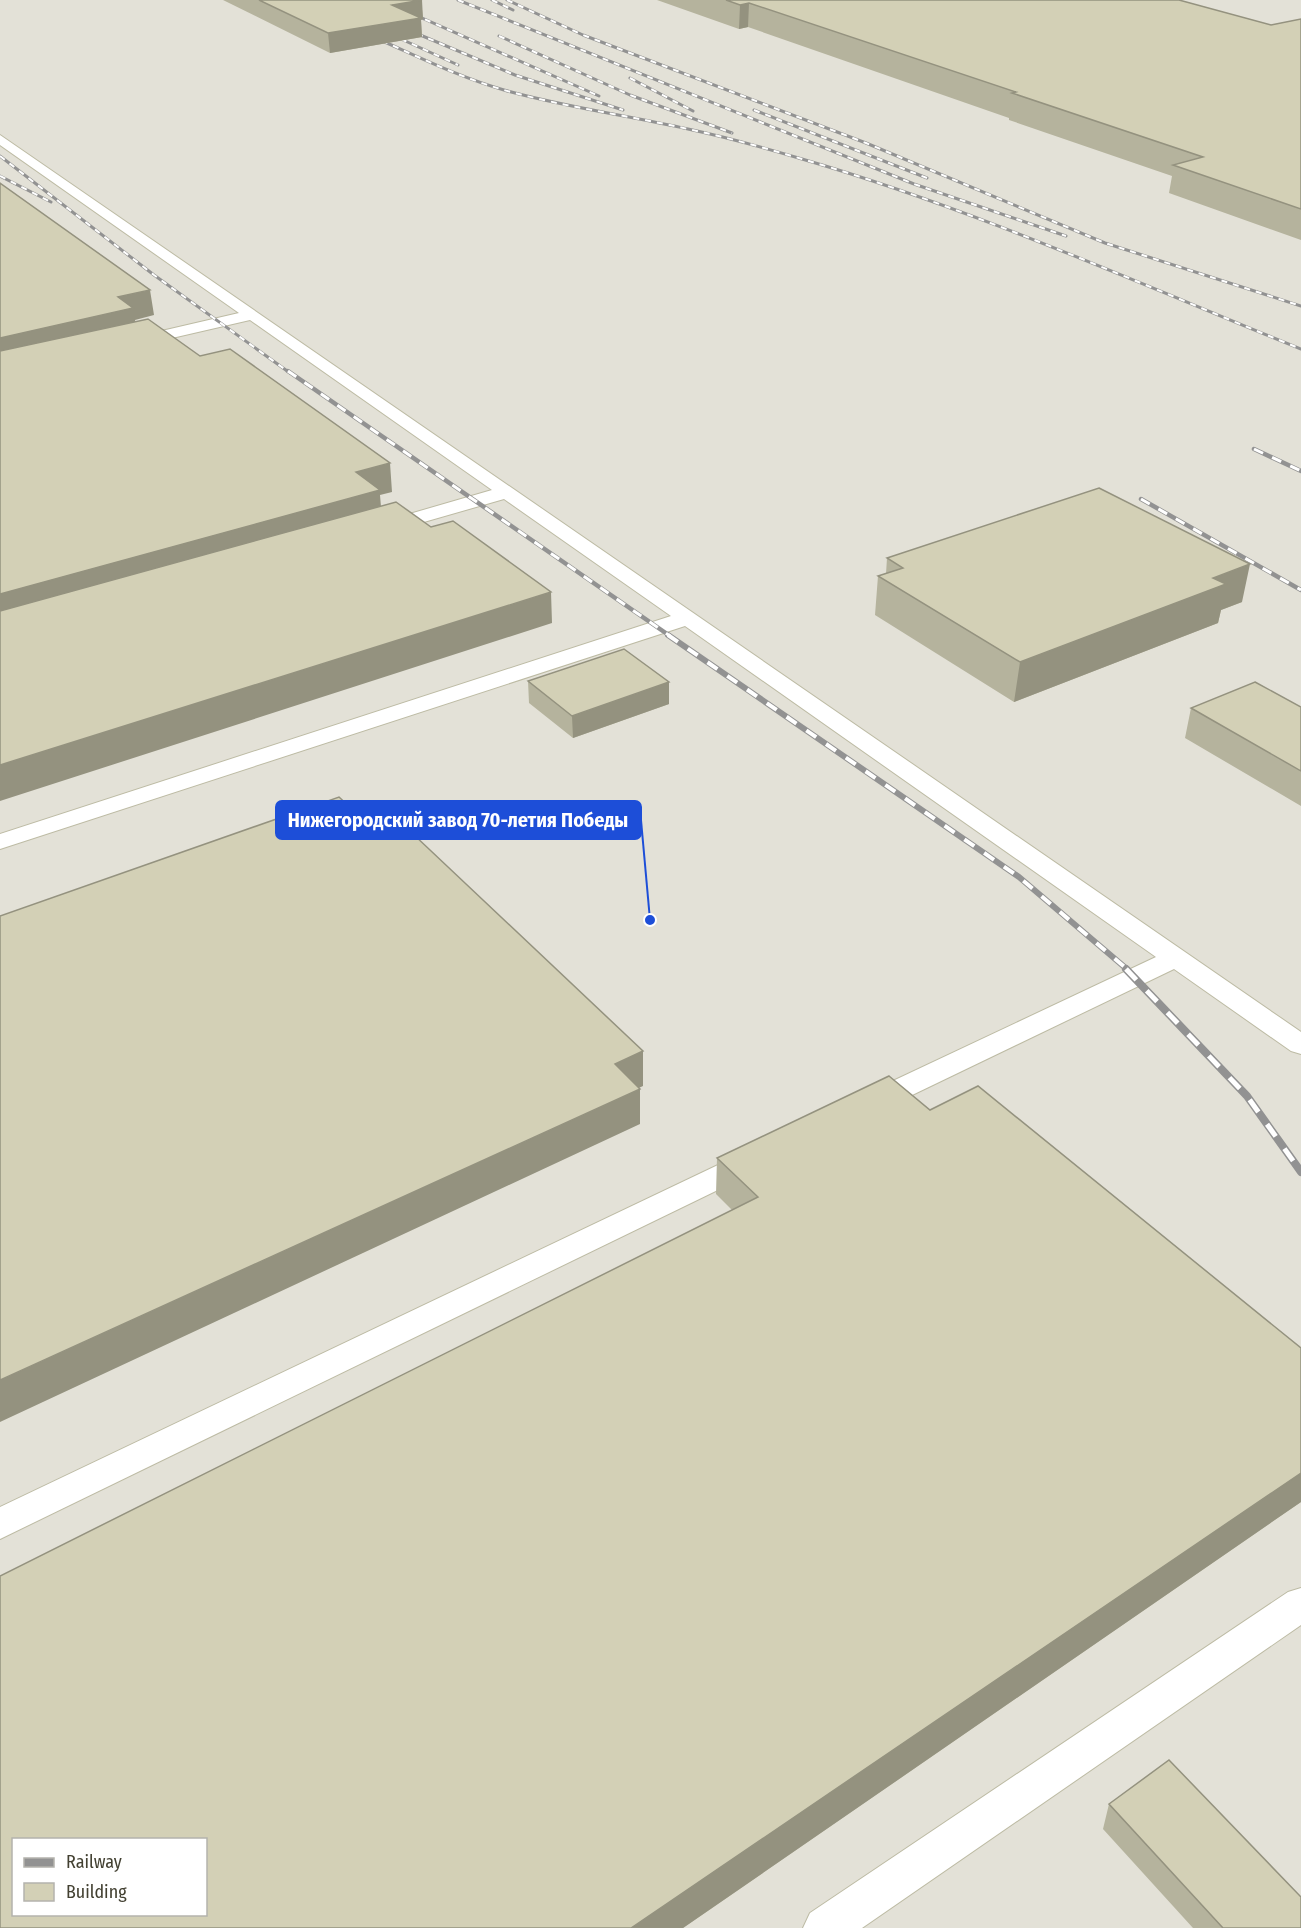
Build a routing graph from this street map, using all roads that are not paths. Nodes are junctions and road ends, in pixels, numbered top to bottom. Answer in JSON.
{"nodes":[{"id":1,"x":0,"y":139,"type":"edge"},
{"id":2,"x":252,"y":315,"type":"junction"},
{"id":3,"x":116,"y":346,"type":"edge"},
{"id":4,"x":507,"y":492,"type":"junction"},
{"id":5,"x":362,"y":533,"type":"edge"},
{"id":6,"x":688,"y":618,"type":"junction"},
{"id":7,"x":0,"y":842,"type":"edge"},
{"id":8,"x":1176,"y":958,"type":"junction"},
{"id":9,"x":1301,"y":1045,"type":"edge"},
{"id":10,"x":846,"y":1115,"type":"edge"},
{"id":11,"x":771,"y":1151,"type":"edge"},
{"id":12,"x":0,"y":1524,"type":"edge"},
{"id":13,"x":1301,"y":1604,"type":"edge"},
{"id":14,"x":825,"y":1928,"type":"edge"}],
"edges":[{"from":1,"to":2,"type":"lane"},
{"from":2,"to":3,"type":"lane"},
{"from":2,"to":4,"type":"lane"},
{"from":4,"to":5,"type":"lane"},
{"from":4,"to":6,"type":"lane"},
{"from":6,"to":7,"type":"lane"},
{"from":6,"to":8,"type":"lane"},
{"from":8,"to":9,"type":"lane"},
{"from":8,"to":10,"type":"lane"},
{"from":11,"to":12,"type":"lane"},
{"from":13,"to":14,"type":"lane"}]}
